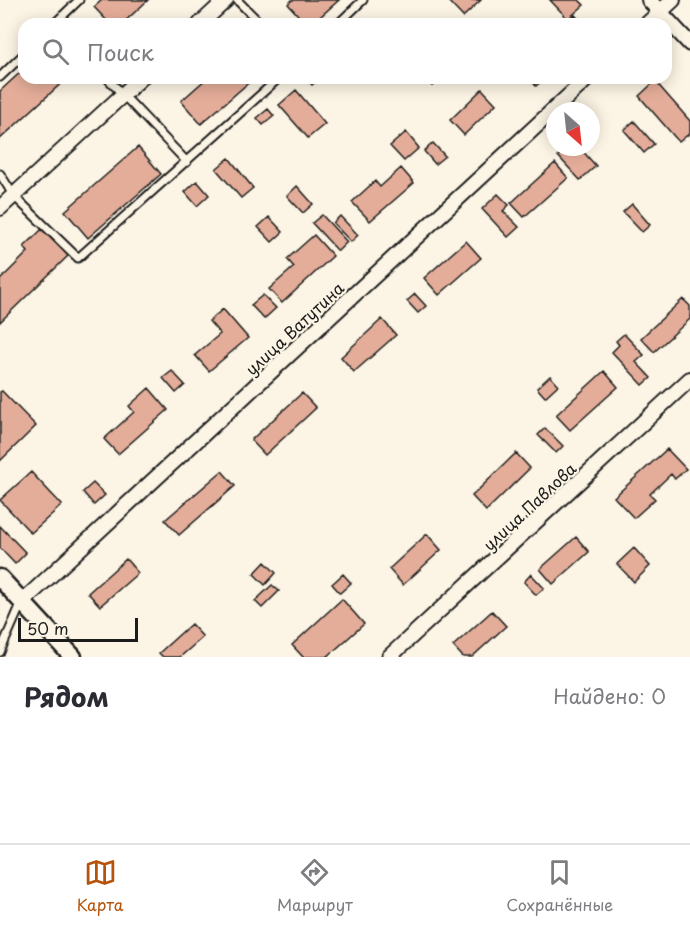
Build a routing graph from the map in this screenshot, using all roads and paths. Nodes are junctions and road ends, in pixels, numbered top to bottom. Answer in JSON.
{"nodes":[{"id":1,"x":78,"y":0,"type":"edge"},
{"id":2,"x":226,"y":0,"type":"edge"},
{"id":3,"x":237,"y":0,"type":"edge"},
{"id":4,"x":363,"y":0,"type":"edge"},
{"id":5,"x":649,"y":0,"type":"edge"},
{"id":6,"x":673,"y":0,"type":"edge"},
{"id":7,"x":660,"y":12,"type":"junction"},
{"id":8,"x":61,"y":18,"type":"edge"},
{"id":9,"x":206,"y":18,"type":"edge"},
{"id":10,"x":255,"y":18,"type":"edge"},
{"id":11,"x":344,"y":18,"type":"edge"},
{"id":12,"x":654,"y":18,"type":"edge"},
{"id":13,"x":666,"y":18,"type":"edge"},
{"id":14,"x":672,"y":25,"type":"edge"},
{"id":15,"x":690,"y":44,"type":"edge"},
{"id":16,"x":18,"y":60,"type":"edge"},
{"id":17,"x":0,"y":78,"type":"edge"},
{"id":18,"x":113,"y":84,"type":"edge"},
{"id":19,"x":135,"y":84,"type":"edge"},
{"id":20,"x":272,"y":84,"type":"edge"},
{"id":21,"x":582,"y":84,"type":"edge"},
{"id":22,"x":123,"y":95,"type":"junction"},
{"id":23,"x":187,"y":162,"type":"junction"},
{"id":24,"x":0,"y":174,"type":"edge"},
{"id":25,"x":14,"y":196,"type":"junction"},
{"id":26,"x":0,"y":208,"type":"edge"},
{"id":27,"x":690,"y":379,"type":"edge"},
{"id":28,"x":0,"y":578,"type":"edge"},
{"id":29,"x":22,"y":602,"type":"junction"},
{"id":30,"x":0,"y":652,"type":"edge"},
{"id":31,"x":73,"y":657,"type":"edge"},
{"id":32,"x":389,"y":657,"type":"edge"}],
"edges":[{"from":1,"to":8,"type":"lane"},
{"from":2,"to":9,"type":"street"},
{"from":3,"to":10,"type":"lane"},
{"from":4,"to":11,"type":"lane"},
{"from":5,"to":7,"type":"street"},
{"from":6,"to":7,"type":"street"},
{"from":7,"to":12,"type":"street"},
{"from":7,"to":13,"type":"street"},
{"from":14,"to":15,"type":"street"},
{"from":16,"to":17,"type":"lane"},
{"from":18,"to":22,"type":"lane"},
{"from":19,"to":22,"type":"street"},
{"from":20,"to":23,"type":"lane"},
{"from":21,"to":29,"type":"street","name":"улица Ватутина"},
{"from":22,"to":23,"type":"lane"},
{"from":22,"to":25,"type":"street"},
{"from":23,"to":25,"type":"lane"},
{"from":24,"to":25,"type":"lane"},
{"from":25,"to":26,"type":"street"},
{"from":27,"to":32,"type":"street","name":"улица Павлова"},
{"from":28,"to":29,"type":"street"},
{"from":29,"to":30,"type":"lane"},
{"from":29,"to":31,"type":"street"}]}
